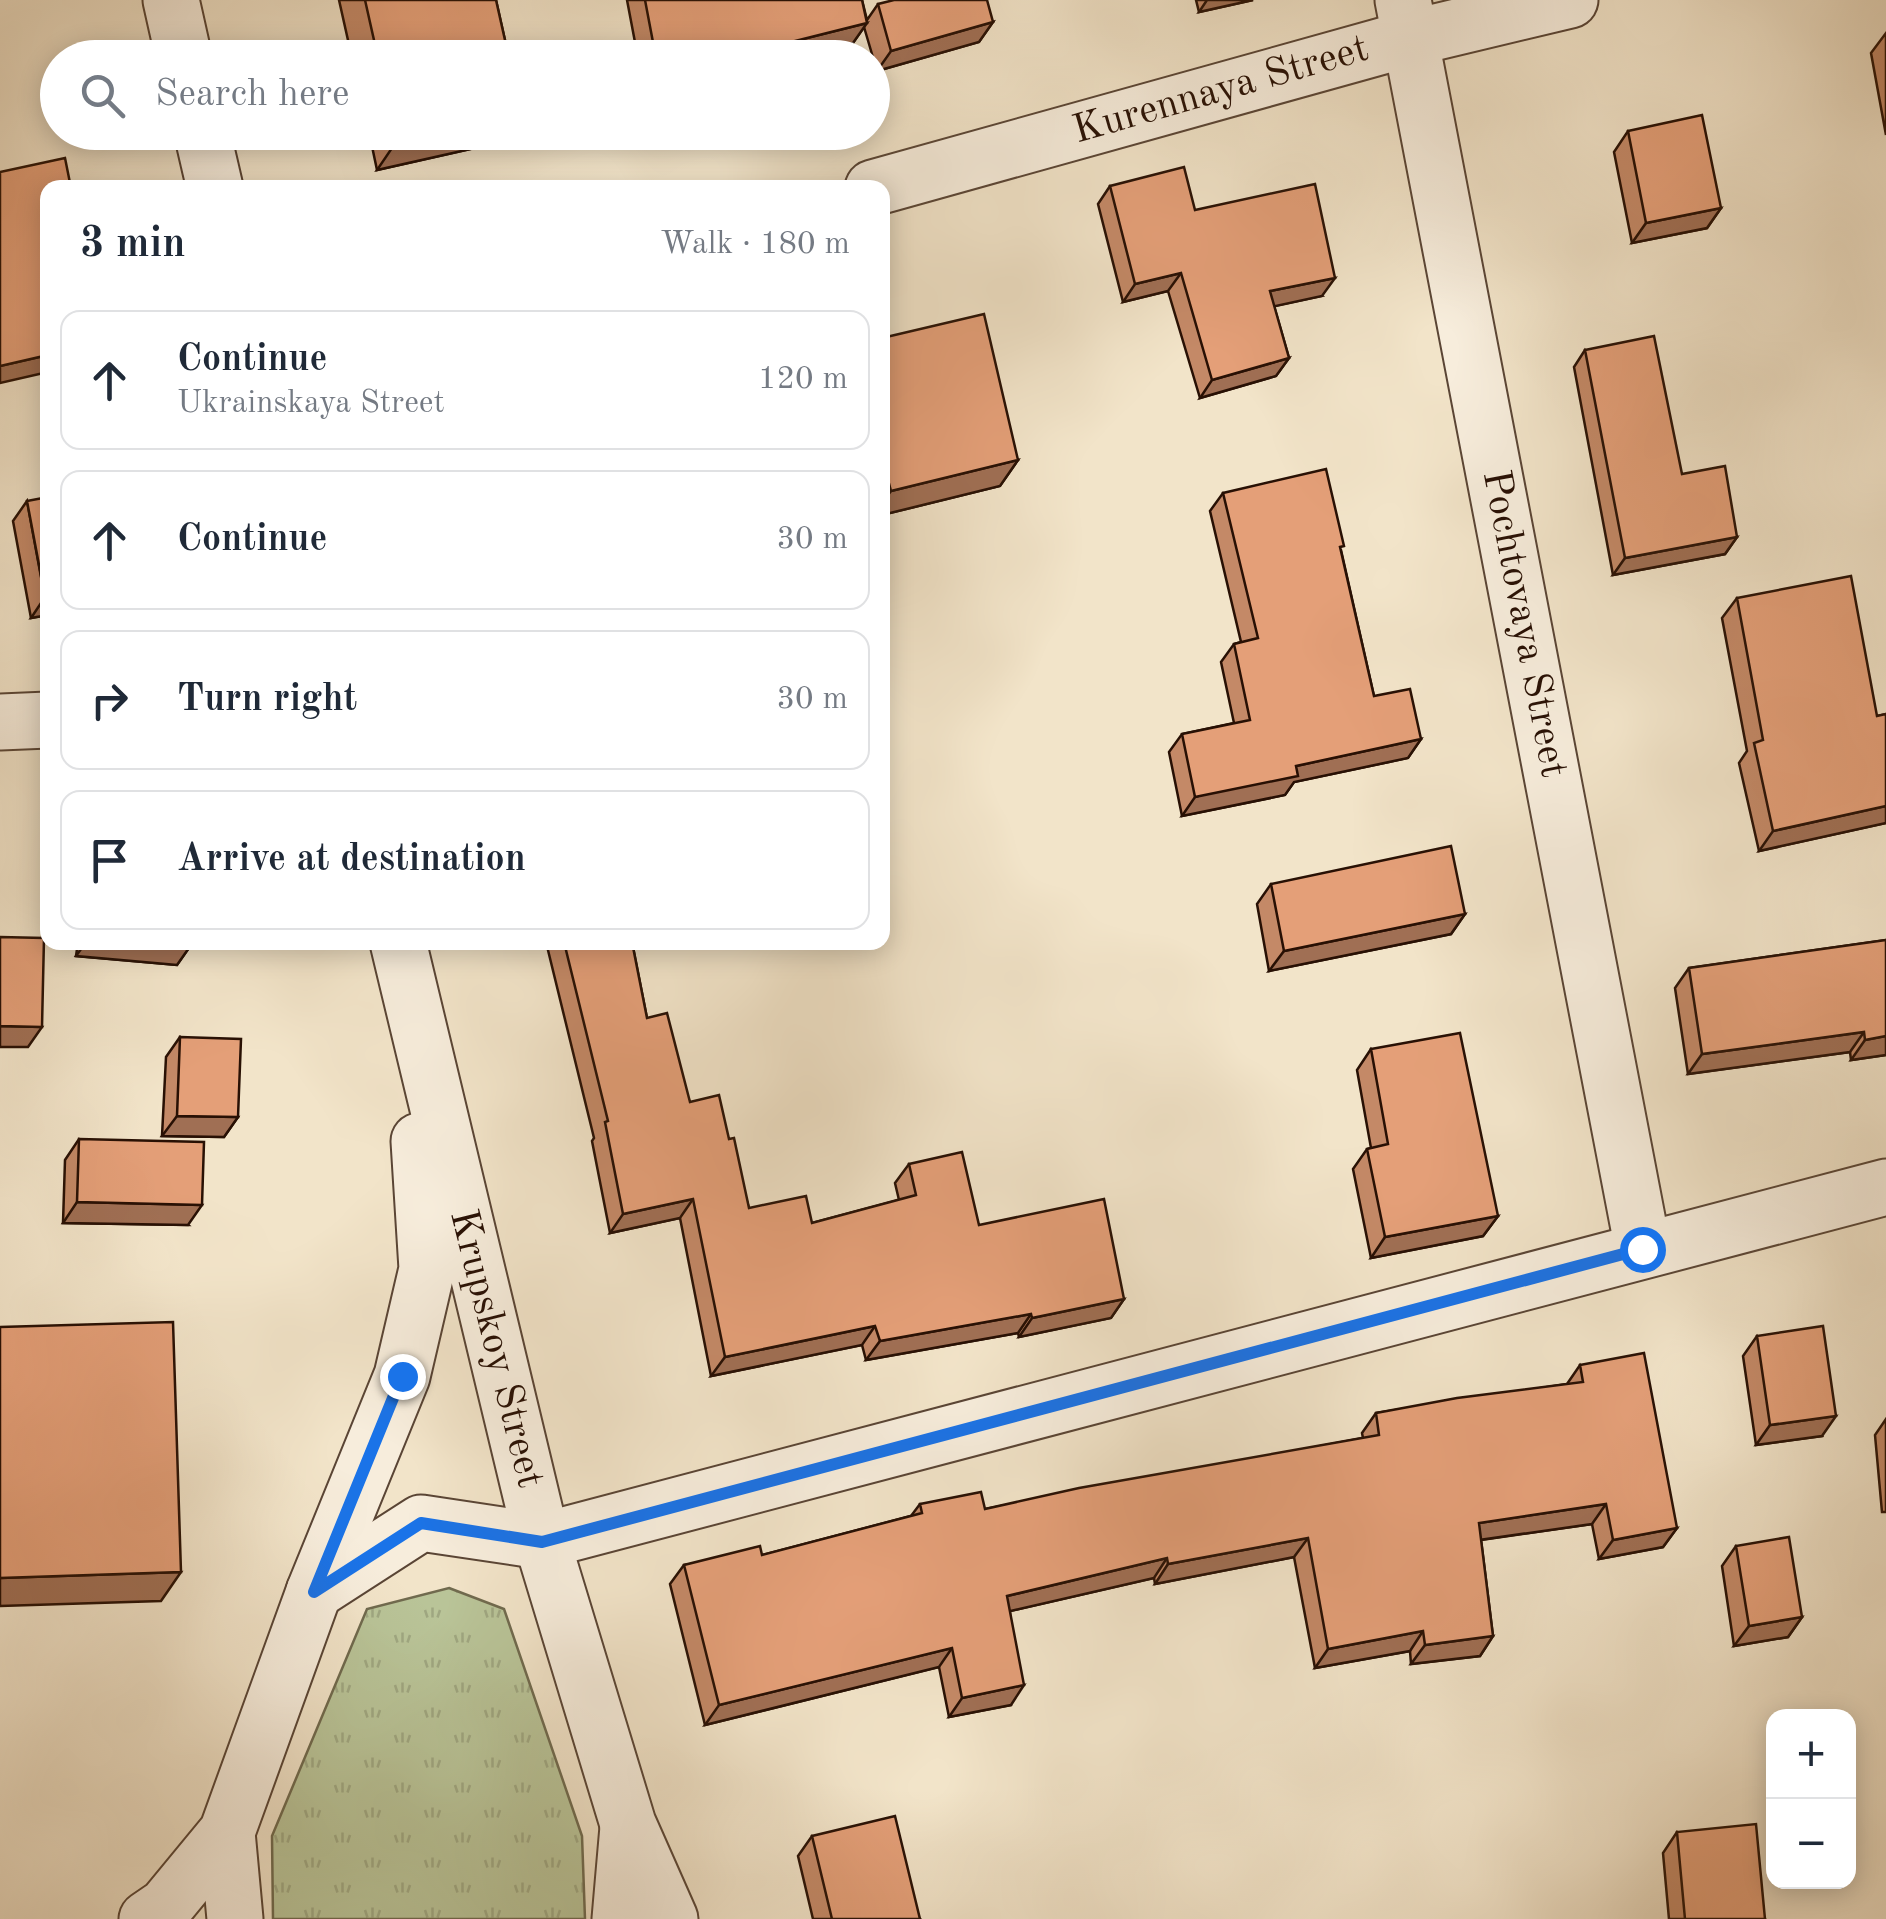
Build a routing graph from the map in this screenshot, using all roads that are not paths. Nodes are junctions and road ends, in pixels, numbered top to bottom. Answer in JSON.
{"nodes":[{"id":1,"x":171,"y":0,"type":"edge"},
{"id":2,"x":1570,"y":0,"type":"edge"},
{"id":3,"x":1407,"y":19,"type":"edge"},
{"id":4,"x":180,"y":40,"type":"edge"},
{"id":5,"x":206,"y":150,"type":"edge"},
{"id":6,"x":213,"y":180,"type":"edge"},
{"id":7,"x":890,"y":183,"type":"edge"},
{"id":8,"x":40,"y":720,"type":"edge"},
{"id":9,"x":0,"y":722,"type":"edge"},
{"id":10,"x":404,"y":968,"type":"edge"},
{"id":11,"x":1886,"y":1186,"type":"edge"},
{"id":12,"x":1642,"y":1249,"type":"junction"},
{"id":13,"x":542,"y":1542,"type":"junction"},
{"id":14,"x":314,"y":1592,"type":"junction"},
{"id":15,"x":628,"y":1824,"type":"junction"},
{"id":16,"x":227,"y":1832,"type":"junction"},
{"id":17,"x":147,"y":1919,"type":"edge"},
{"id":18,"x":235,"y":1919,"type":"edge"},
{"id":19,"x":620,"y":1919,"type":"edge"},
{"id":20,"x":670,"y":1919,"type":"edge"}],
"edges":[{"from":1,"to":4,"type":"street"},
{"from":2,"to":3,"type":"street","name":"Kurennaya Street"},
{"from":3,"to":7,"type":"street","name":"Kurennaya Street"},
{"from":3,"to":12,"type":"street","name":"Pochtovaya Street"},
{"from":5,"to":6,"type":"street"},
{"from":8,"to":9,"type":"street"},
{"from":10,"to":13,"type":"street","name":"Krupskoy Street"},
{"from":10,"to":14,"type":"street"},
{"from":11,"to":12,"type":"street"},
{"from":12,"to":13,"type":"street"},
{"from":13,"to":14,"type":"street"},
{"from":13,"to":15,"type":"street","name":"Krupskoy Street"},
{"from":14,"to":16,"type":"street"},
{"from":15,"to":19,"type":"street"},
{"from":15,"to":20,"type":"street","name":"Krupskoy Street"},
{"from":16,"to":17,"type":"street"},
{"from":16,"to":18,"type":"street"}]}
